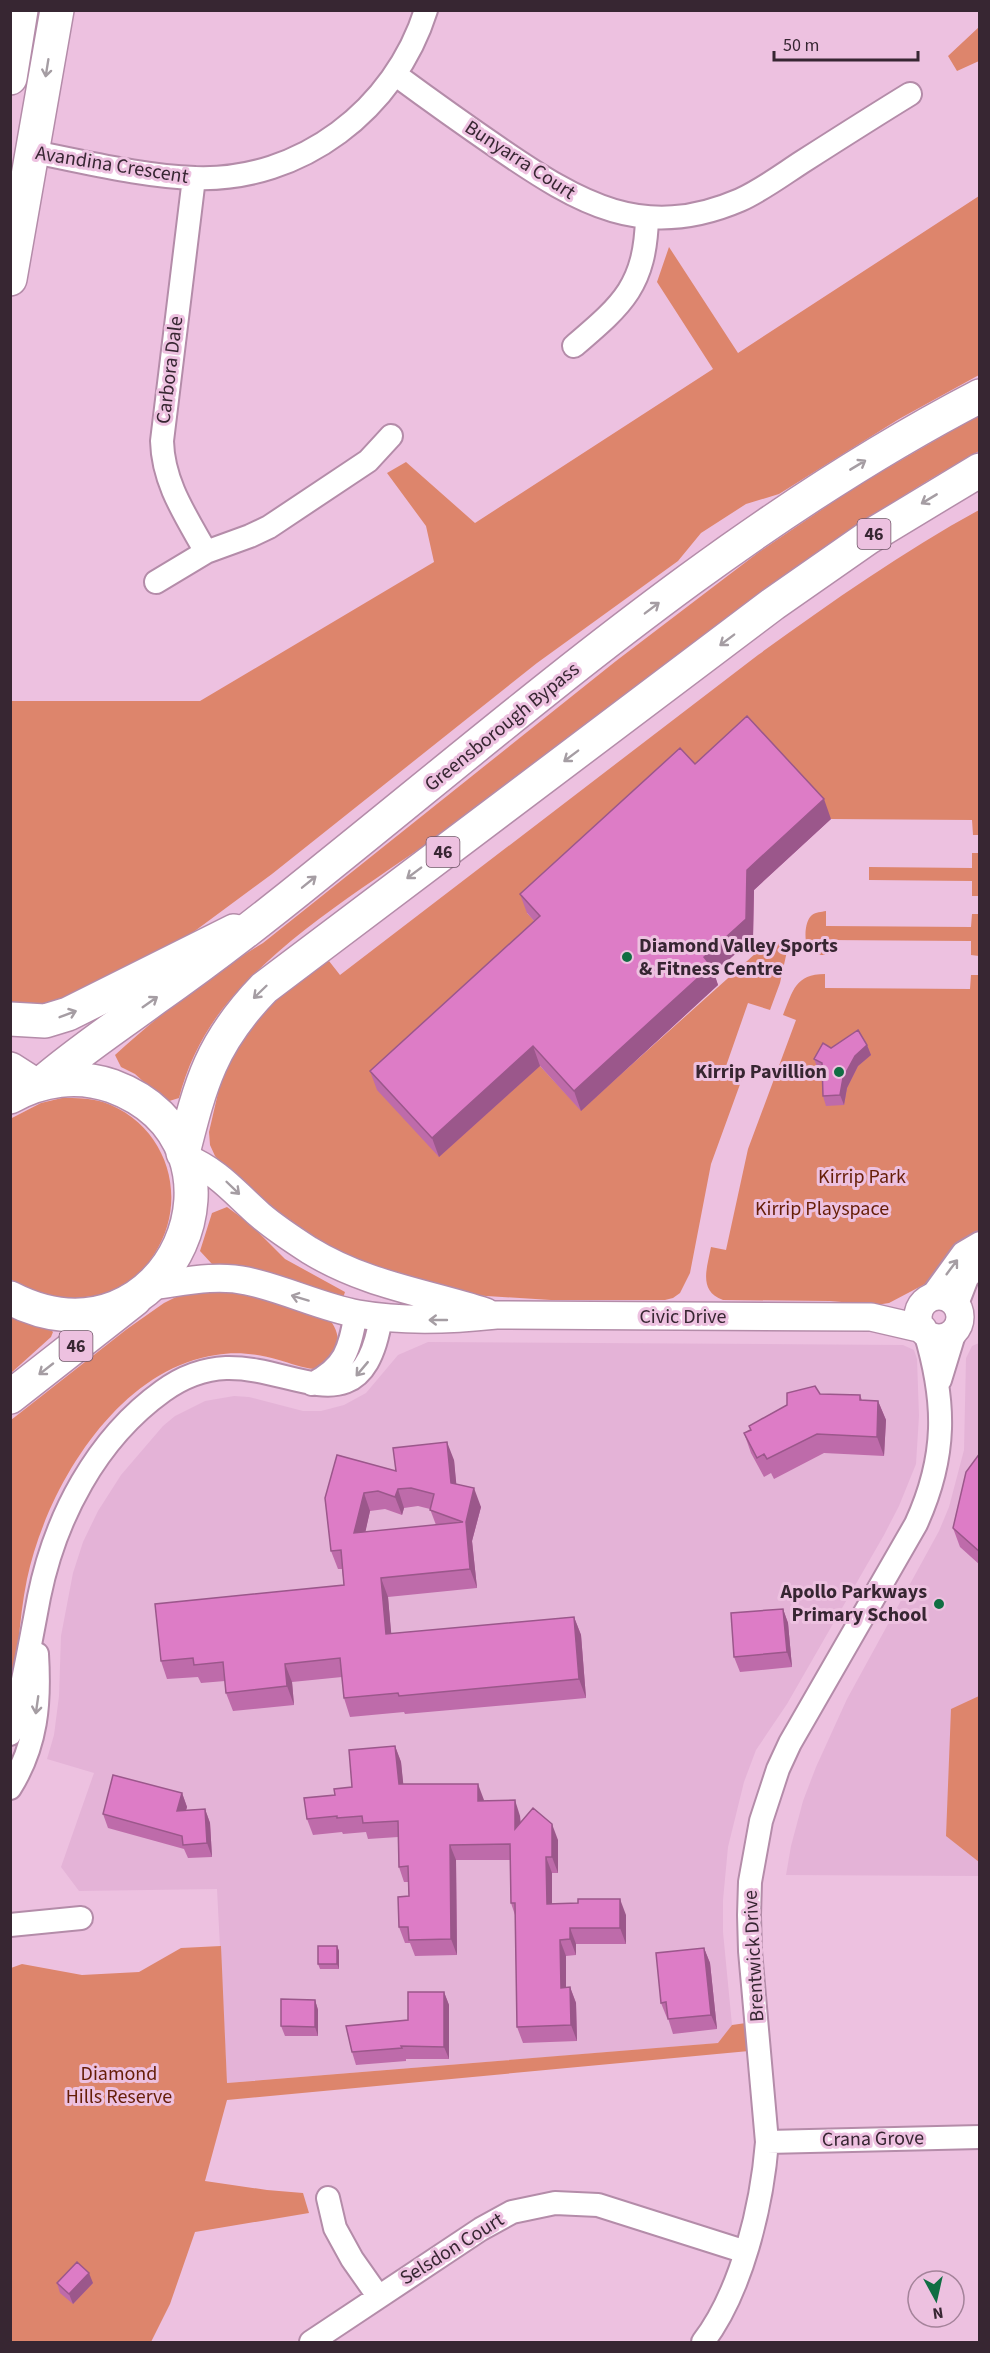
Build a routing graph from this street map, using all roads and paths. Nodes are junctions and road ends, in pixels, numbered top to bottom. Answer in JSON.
{"nodes":[{"id":1,"x":21,"y":10,"type":"edge"},
{"id":2,"x":57,"y":10,"type":"edge"},
{"id":3,"x":426,"y":10,"type":"edge"},
{"id":4,"x":396,"y":75,"type":"junction"},
{"id":5,"x":10,"y":78,"type":"edge"},
{"id":6,"x":910,"y":94,"type":"dead end"},
{"id":7,"x":22,"y":150,"type":"edge"},
{"id":8,"x":194,"y":178,"type":"junction"},
{"id":9,"x":648,"y":218,"type":"junction"},
{"id":10,"x":10,"y":279,"type":"edge"},
{"id":11,"x":574,"y":346,"type":"dead end"},
{"id":12,"x":980,"y":396,"type":"edge"},
{"id":13,"x":391,"y":436,"type":"dead end"},
{"id":14,"x":980,"y":470,"type":"edge"},
{"id":15,"x":206,"y":552,"type":"junction"},
{"id":16,"x":156,"y":582,"type":"dead end"},
{"id":17,"x":263,"y":918,"type":"junction"},
{"id":18,"x":10,"y":1019,"type":"edge"},
{"id":19,"x":25,"y":1084,"type":"edge"},
{"id":20,"x":183,"y":1155,"type":"junction"},
{"id":21,"x":980,"y":1243,"type":"edge"},
{"id":22,"x":980,"y":1263,"type":"edge"},
{"id":23,"x":375,"y":1281,"type":"junction"},
{"id":24,"x":146,"y":1290,"type":"junction"},
{"id":25,"x":10,"y":1298,"type":"edge"},
{"id":26,"x":955,"y":1313,"type":"edge"},
{"id":27,"x":496,"y":1315,"type":"junction"},
{"id":28,"x":369,"y":1316,"type":"junction"},
{"id":29,"x":871,"y":1317,"type":"junction"},
{"id":30,"x":924,"y":1330,"type":"junction"},
{"id":31,"x":939,"y":1384,"type":"junction"},
{"id":32,"x":10,"y":1397,"type":"edge"},
{"id":33,"x":35,"y":1625,"type":"junction"},
{"id":34,"x":10,"y":1734,"type":"edge"},
{"id":35,"x":10,"y":1788,"type":"edge"},
{"id":36,"x":81,"y":1918,"type":"dead end"},
{"id":37,"x":10,"y":1925,"type":"edge"},
{"id":38,"x":980,"y":2137,"type":"edge"},
{"id":39,"x":767,"y":2142,"type":"junction"},
{"id":40,"x":328,"y":2198,"type":"dead end"},
{"id":41,"x":746,"y":2252,"type":"junction"},
{"id":42,"x":378,"y":2296,"type":"junction"},
{"id":43,"x":311,"y":2343,"type":"edge"},
{"id":44,"x":703,"y":2343,"type":"edge"}],
"edges":[{"from":1,"to":5,"type":"main road"},
{"from":2,"to":7,"type":"main road","one_way":true},
{"from":3,"to":4,"type":"street","name":"Avandina Crescent"},
{"from":4,"to":8,"type":"street","name":"Avandina Crescent"},
{"from":4,"to":9,"type":"street","name":"Bunyarra Court"},
{"from":6,"to":9,"type":"street","name":"Bunyarra Court"},
{"from":7,"to":8,"type":"street","name":"Avandina Crescent"},
{"from":7,"to":10,"type":"main road"},
{"from":8,"to":15,"type":"street","name":"Carbora Dale"},
{"from":9,"to":11,"type":"street"},
{"from":17,"to":12,"type":"main road","name":"Greensborough Bypass","number":"46","one_way":true},
{"from":13,"to":15,"type":"street"},
{"from":14,"to":20,"type":"main road","number":"46","one_way":true},
{"from":15,"to":16,"type":"street"},
{"from":18,"to":17,"type":"main road","one_way":true},
{"from":19,"to":17,"type":"main road","name":"Greensborough Bypass","number":"46","one_way":true},
{"from":19,"to":20,"type":"main road","number":"46"},
{"from":20,"to":23,"type":"street","name":"Civic Drive","one_way":true},
{"from":20,"to":24,"type":"main road","number":"46"},
{"from":26,"to":21,"type":"street","one_way":true},
{"from":22,"to":26,"type":"street"},
{"from":23,"to":27,"type":"street","name":"Civic Drive"},
{"from":23,"to":28,"type":"street"},
{"from":24,"to":25,"type":"main road","number":"46"},
{"from":28,"to":24,"type":"street","name":"Civic Drive","one_way":true},
{"from":24,"to":32,"type":"main road","number":"46","one_way":true},
{"from":26,"to":29,"type":"street","name":"Civic Drive"},
{"from":26,"to":30,"type":"street"},
{"from":26,"to":31,"type":"street","name":"Brentwick Drive"},
{"from":27,"to":28,"type":"street","name":"Civic Drive","one_way":true},
{"from":27,"to":29,"type":"street","name":"Civic Drive"},
{"from":28,"to":33,"type":"street"},
{"from":29,"to":30,"type":"street","name":"Civic Drive"},
{"from":30,"to":31,"type":"street","name":"Brentwick Drive"},
{"from":31,"to":39,"type":"street","name":"Brentwick Drive"},
{"from":33,"to":34,"type":"street"},
{"from":33,"to":35,"type":"street","one_way":true},
{"from":36,"to":37,"type":"street"},
{"from":38,"to":39,"type":"street","name":"Crana Grove"},
{"from":39,"to":41,"type":"street","name":"Brentwick Drive"},
{"from":40,"to":42,"type":"street"},
{"from":41,"to":42,"type":"street","name":"Selsdon Court"},
{"from":41,"to":44,"type":"street","name":"Brentwick Drive"},
{"from":42,"to":43,"type":"street","name":"Selsdon Court"}]}
